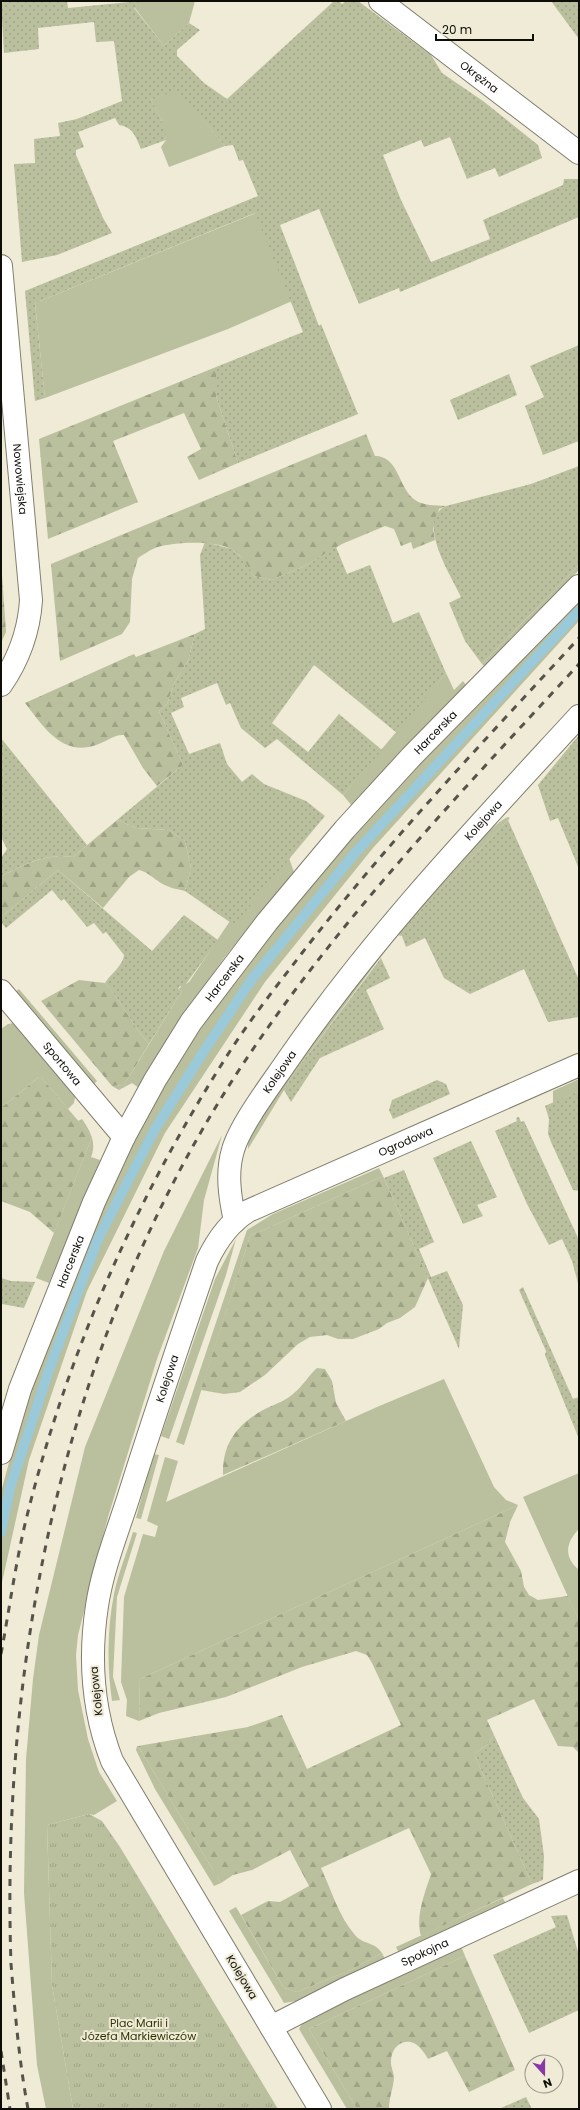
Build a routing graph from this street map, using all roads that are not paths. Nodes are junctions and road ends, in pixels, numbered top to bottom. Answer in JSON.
{"nodes":[{"id":1,"x":380,"y":1,"type":"edge"},
{"id":2,"x":579,"y":153,"type":"edge"},
{"id":3,"x":1,"y":266,"type":"edge"},
{"id":4,"x":579,"y":586,"type":"edge"},
{"id":5,"x":1,"y":685,"type":"edge"},
{"id":6,"x":579,"y":716,"type":"edge"},
{"id":7,"x":1,"y":991,"type":"edge"},
{"id":8,"x":579,"y":1065,"type":"edge"},
{"id":9,"x":124,"y":1137,"type":"junction"},
{"id":10,"x":234,"y":1222,"type":"junction"},
{"id":11,"x":1,"y":1453,"type":"edge"},
{"id":12,"x":579,"y":1881,"type":"edge"},
{"id":13,"x":271,"y":2027,"type":"junction"},
{"id":14,"x":320,"y":2109,"type":"edge"}],
"edges":[{"from":1,"to":2,"type":"street","name":"Okrężna"},
{"from":3,"to":5,"type":"street","name":"Nowowiejska"},
{"from":4,"to":9,"type":"street","name":"Harcerska"},
{"from":6,"to":10,"type":"street","name":"Kolejowa"},
{"from":7,"to":9,"type":"street","name":"Sportowa"},
{"from":8,"to":10,"type":"street","name":"Ogrodowa"},
{"from":9,"to":11,"type":"street","name":"Harcerska"},
{"from":10,"to":13,"type":"street","name":"Kolejowa"},
{"from":12,"to":13,"type":"street","name":"Spokojna"},
{"from":13,"to":14,"type":"street","name":"Kolejowa"}]}
